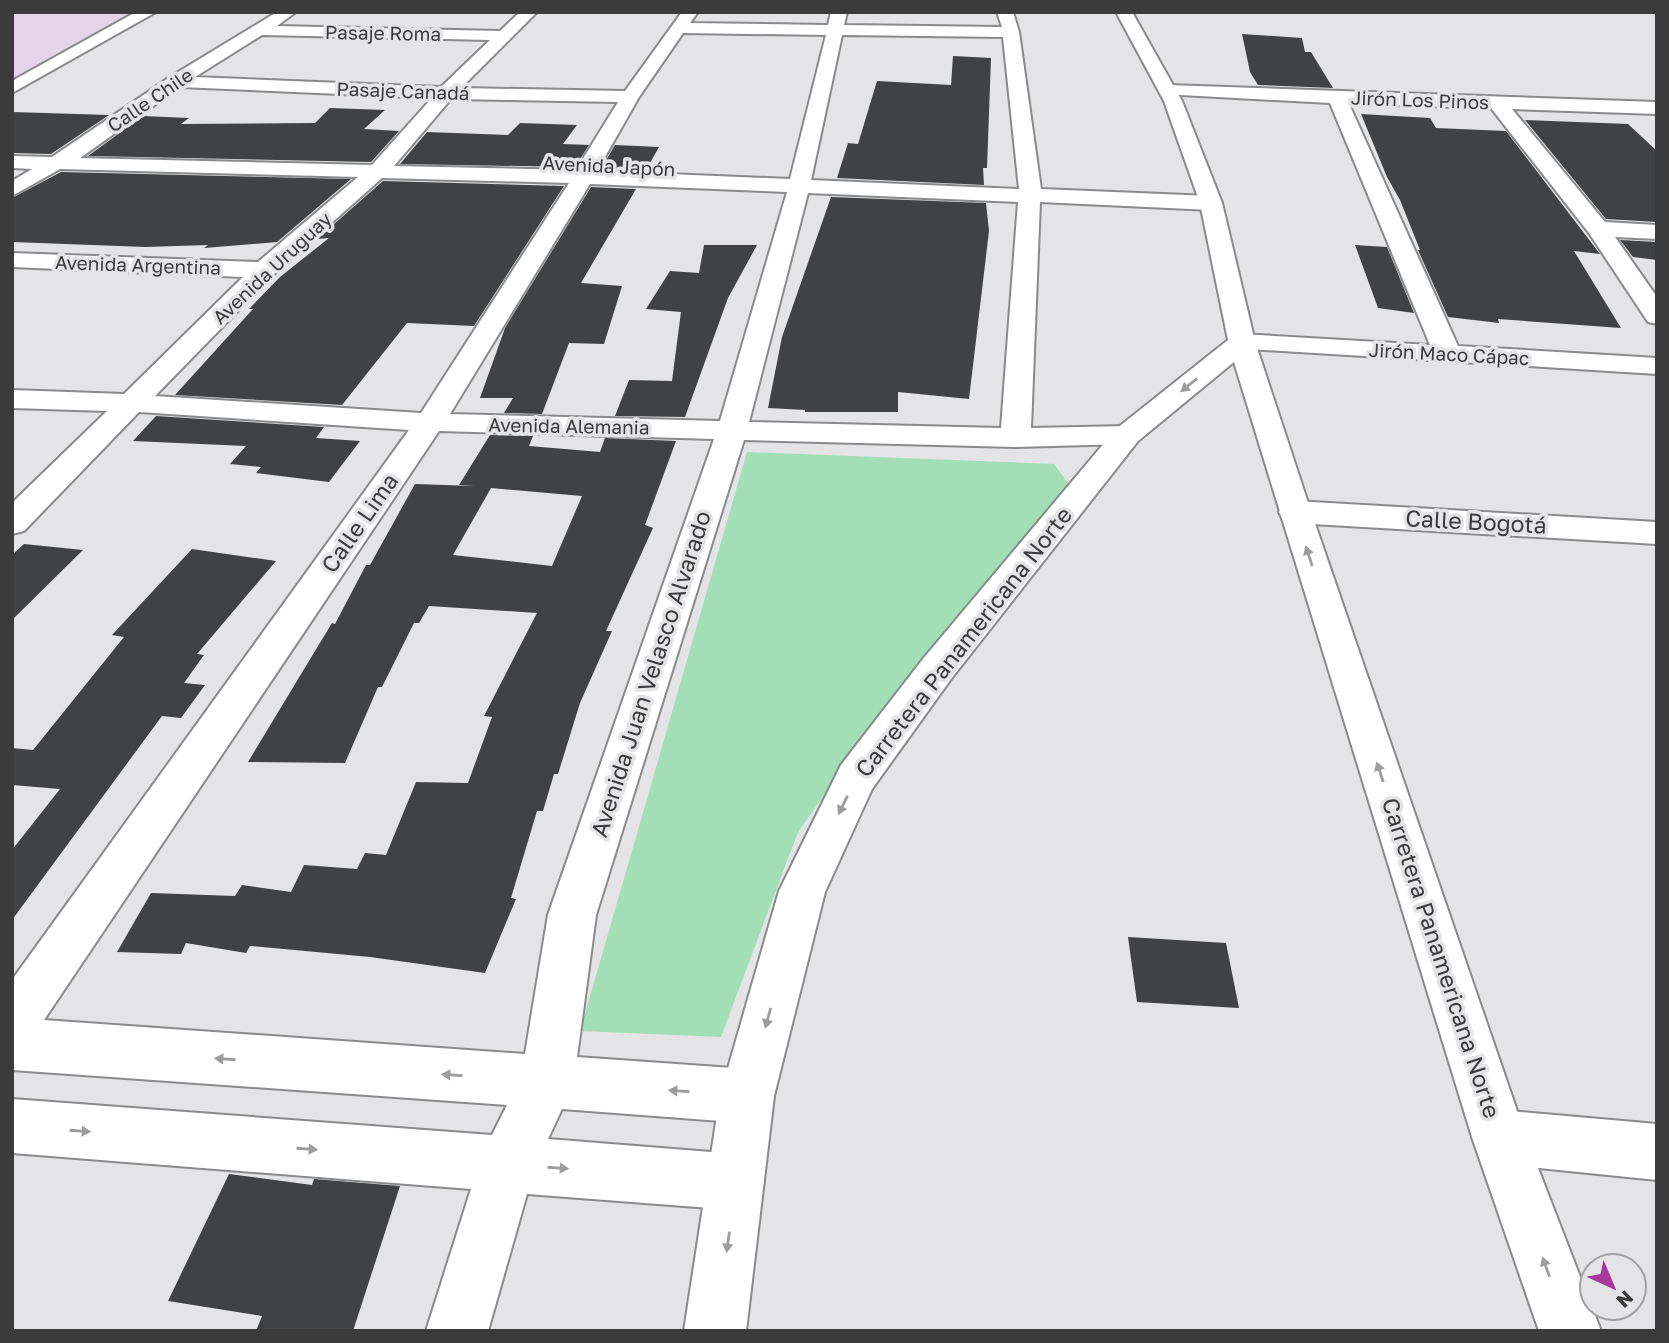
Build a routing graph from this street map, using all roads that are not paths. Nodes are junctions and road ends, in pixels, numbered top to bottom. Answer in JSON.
{"nodes":[{"id":1,"x":148,"y":12,"type":"edge"},
{"id":2,"x":288,"y":12,"type":"edge"},
{"id":3,"x":529,"y":12,"type":"edge"},
{"id":4,"x":1124,"y":12,"type":"edge"},
{"id":5,"x":685,"y":20,"type":"edge"},
{"id":6,"x":836,"y":21,"type":"edge"},
{"id":7,"x":1008,"y":22,"type":"edge"},
{"id":8,"x":260,"y":30,"type":"junction"},
{"id":9,"x":506,"y":36,"type":"junction"},
{"id":10,"x":176,"y":81,"type":"junction"},
{"id":11,"x":12,"y":89,"type":"edge"},
{"id":12,"x":446,"y":93,"type":"junction"},
{"id":13,"x":1170,"y":95,"type":"junction"},
{"id":14,"x":630,"y":97,"type":"junction"},
{"id":15,"x":1337,"y":98,"type":"junction"},
{"id":16,"x":1496,"y":102,"type":"junction"},
{"id":17,"x":1647,"y":108,"type":"edge"},
{"id":18,"x":1657,"y":123,"type":"edge"},
{"id":19,"x":12,"y":148,"type":"edge"},
{"id":20,"x":78,"y":150,"type":"junction"},
{"id":21,"x":12,"y":162,"type":"edge"},
{"id":22,"x":57,"y":163,"type":"junction"},
{"id":23,"x":385,"y":165,"type":"junction"},
{"id":24,"x":587,"y":171,"type":"junction"},
{"id":25,"x":799,"y":181,"type":"junction"},
{"id":26,"x":1029,"y":189,"type":"junction"},
{"id":27,"x":12,"y":190,"type":"edge"},
{"id":28,"x":1208,"y":196,"type":"junction"},
{"id":29,"x":1598,"y":229,"type":"junction"},
{"id":30,"x":1657,"y":233,"type":"edge"},
{"id":31,"x":12,"y":260,"type":"edge"},
{"id":32,"x":264,"y":270,"type":"junction"},
{"id":33,"x":1657,"y":316,"type":"edge"},
{"id":34,"x":1242,"y":342,"type":"junction"},
{"id":35,"x":1448,"y":354,"type":"junction"},
{"id":36,"x":1657,"y":366,"type":"edge"},
{"id":37,"x":12,"y":399,"type":"edge"},
{"id":38,"x":134,"y":403,"type":"junction"},
{"id":39,"x":430,"y":422,"type":"junction"},
{"id":40,"x":732,"y":430,"type":"junction"},
{"id":41,"x":1127,"y":435,"type":"junction"},
{"id":42,"x":1015,"y":438,"type":"junction"},
{"id":43,"x":1294,"y":512,"type":"junction"},
{"id":44,"x":12,"y":523,"type":"edge"},
{"id":45,"x":1657,"y":533,"type":"edge"},
{"id":46,"x":12,"y":1023,"type":"edge"},
{"id":47,"x":12,"y":1044,"type":"edge"},
{"id":48,"x":547,"y":1082,"type":"junction"},
{"id":49,"x":747,"y":1096,"type":"junction"},
{"id":50,"x":12,"y":1126,"type":"edge"},
{"id":51,"x":1499,"y":1137,"type":"junction"},
{"id":52,"x":1657,"y":1152,"type":"edge"},
{"id":53,"x":507,"y":1164,"type":"junction"},
{"id":54,"x":736,"y":1182,"type":"junction"},
{"id":55,"x":457,"y":1331,"type":"edge"},
{"id":56,"x":715,"y":1331,"type":"edge"},
{"id":57,"x":1570,"y":1331,"type":"edge"}],
"edges":[{"from":1,"to":11,"type":"street"},
{"from":2,"to":8,"type":"street","name":"Calle Chile"},
{"from":3,"to":9,"type":"street","name":"Avenida Uruguay"},
{"from":4,"to":13,"type":"street","name":"Carretera Panamericana Norte"},
{"from":5,"to":6,"type":"street"},
{"from":5,"to":14,"type":"street","name":"Calle Lima"},
{"from":6,"to":7,"type":"street"},
{"from":6,"to":25,"type":"street","name":"Avenida Juan Velasco Alvarado"},
{"from":7,"to":26,"type":"street"},
{"from":8,"to":9,"type":"street","name":"Pasaje Roma"},
{"from":8,"to":10,"type":"street","name":"Calle Chile"},
{"from":9,"to":12,"type":"street","name":"Avenida Uruguay"},
{"from":10,"to":12,"type":"street","name":"Pasaje Canadá"},
{"from":10,"to":20,"type":"street","name":"Calle Chile"},
{"from":12,"to":14,"type":"street","name":"Pasaje Canadá"},
{"from":12,"to":23,"type":"street","name":"Avenida Uruguay"},
{"from":13,"to":15,"type":"street"},
{"from":13,"to":28,"type":"street","name":"Carretera Panamericana Norte"},
{"from":14,"to":24,"type":"street","name":"Calle Lima"},
{"from":15,"to":16,"type":"street","name":"Jirón Los Pinos"},
{"from":15,"to":35,"type":"street","name":"Jirón Los Pinos"},
{"from":16,"to":17,"type":"street","name":"Jirón Los Pinos"},
{"from":16,"to":29,"type":"street"},
{"from":17,"to":18,"type":"street"},
{"from":19,"to":20,"type":"street","name":"Avenida Japón"},
{"from":20,"to":22,"type":"street","name":"Calle Chile"},
{"from":20,"to":23,"type":"street","name":"Avenida Japón"},
{"from":21,"to":22,"type":"street","name":"Avenida Japón"},
{"from":22,"to":23,"type":"street","name":"Avenida Japón"},
{"from":22,"to":27,"type":"street","name":"Calle Chile"},
{"from":23,"to":24,"type":"street","name":"Avenida Japón"},
{"from":23,"to":32,"type":"street","name":"Avenida Uruguay"},
{"from":24,"to":25,"type":"street","name":"Avenida Japón"},
{"from":24,"to":39,"type":"street","name":"Calle Lima"},
{"from":25,"to":26,"type":"street","name":"Avenida Japón"},
{"from":25,"to":40,"type":"street","name":"Avenida Juan Velasco Alvarado"},
{"from":26,"to":28,"type":"street","name":"Avenida Japón"},
{"from":26,"to":42,"type":"street"},
{"from":28,"to":34,"type":"street","name":"Carretera Panamericana Norte"},
{"from":29,"to":30,"type":"street"},
{"from":29,"to":33,"type":"street"},
{"from":31,"to":32,"type":"street","name":"Avenida Argentina"},
{"from":32,"to":38,"type":"street","name":"Avenida Uruguay"},
{"from":34,"to":35,"type":"street","name":"Jirón Maco Cápac"},
{"from":34,"to":41,"type":"street","name":"Carretera Panamericana Norte","one_way":true},
{"from":34,"to":43,"type":"street","name":"Carretera Panamericana Norte"},
{"from":35,"to":36,"type":"street","name":"Jirón Maco Cápac"},
{"from":37,"to":38,"type":"street","name":"Avenida Alemania"},
{"from":38,"to":39,"type":"street","name":"Avenida Alemania"},
{"from":38,"to":44,"type":"street","name":"Avenida Uruguay"},
{"from":39,"to":40,"type":"street","name":"Avenida Alemania"},
{"from":39,"to":46,"type":"street","name":"Calle Lima"},
{"from":40,"to":42,"type":"street","name":"Avenida Alemania"},
{"from":40,"to":48,"type":"street","name":"Avenida Juan Velasco Alvarado"},
{"from":41,"to":42,"type":"street","name":"Avenida Alemania"},
{"from":41,"to":49,"type":"street","name":"Carretera Panamericana Norte","one_way":true},
{"from":43,"to":45,"type":"street","name":"Calle Bogotá"},
{"from":51,"to":43,"type":"street","name":"Carretera Panamericana Norte","one_way":true},
{"from":48,"to":47,"type":"street","one_way":true},
{"from":49,"to":48,"type":"street","one_way":true},
{"from":48,"to":53,"type":"street","name":"Avenida Juan Velasco Alvarado"},
{"from":49,"to":54,"type":"street","name":"Carretera Panamericana Norte"},
{"from":50,"to":53,"type":"street","one_way":true},
{"from":51,"to":52,"type":"street"},
{"from":57,"to":51,"type":"street","name":"Carretera Panamericana Norte","one_way":true},
{"from":53,"to":54,"type":"street","one_way":true},
{"from":53,"to":55,"type":"street","name":"Avenida Juan Velasco Alvarado"},
{"from":54,"to":56,"type":"street","name":"Carretera Panamericana Norte","one_way":true}]}
